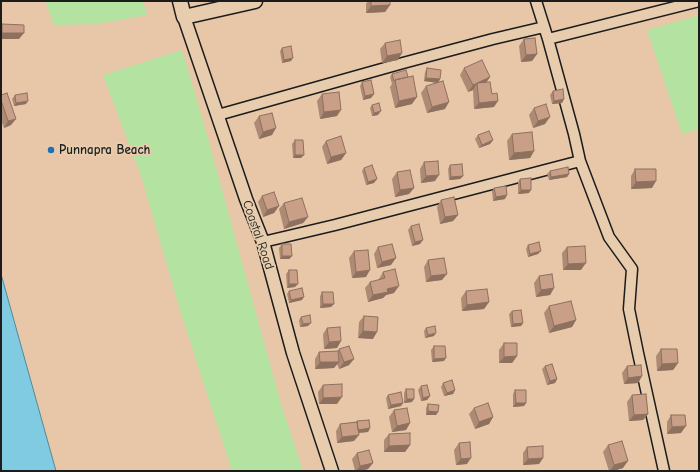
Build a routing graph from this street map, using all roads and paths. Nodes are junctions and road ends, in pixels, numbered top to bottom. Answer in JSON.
{"nodes":[{"id":1,"x":180,"y":1,"type":"edge"},
{"id":2,"x":255,"y":1,"type":"edge"},
{"id":3,"x":536,"y":1,"type":"edge"},
{"id":4,"x":699,"y":1,"type":"edge"},
{"id":5,"x":184,"y":17,"type":"junction"},
{"id":6,"x":544,"y":28,"type":"junction"},
{"id":7,"x":548,"y":39,"type":"junction"},
{"id":8,"x":218,"y":115,"type":"junction"},
{"id":9,"x":580,"y":161,"type":"junction"},
{"id":10,"x":263,"y":242,"type":"junction"},
{"id":11,"x":332,"y":471,"type":"edge"},
{"id":12,"x":664,"y":471,"type":"edge"}],
"edges":[{"from":1,"to":5,"type":"main road","name":"Coastal Road"},
{"from":2,"to":5,"type":"main road"},
{"from":3,"to":6,"type":"street"},
{"from":4,"to":7,"type":"street"},
{"from":5,"to":8,"type":"street","name":"Coastal Road"},
{"from":6,"to":7,"type":"street"},
{"from":6,"to":8,"type":"street"},
{"from":7,"to":9,"type":"street"},
{"from":8,"to":10,"type":"street","name":"Coastal Road"},
{"from":9,"to":10,"type":"street"},
{"from":9,"to":12,"type":"street"},
{"from":10,"to":11,"type":"street","name":"Coastal Road"}]}
